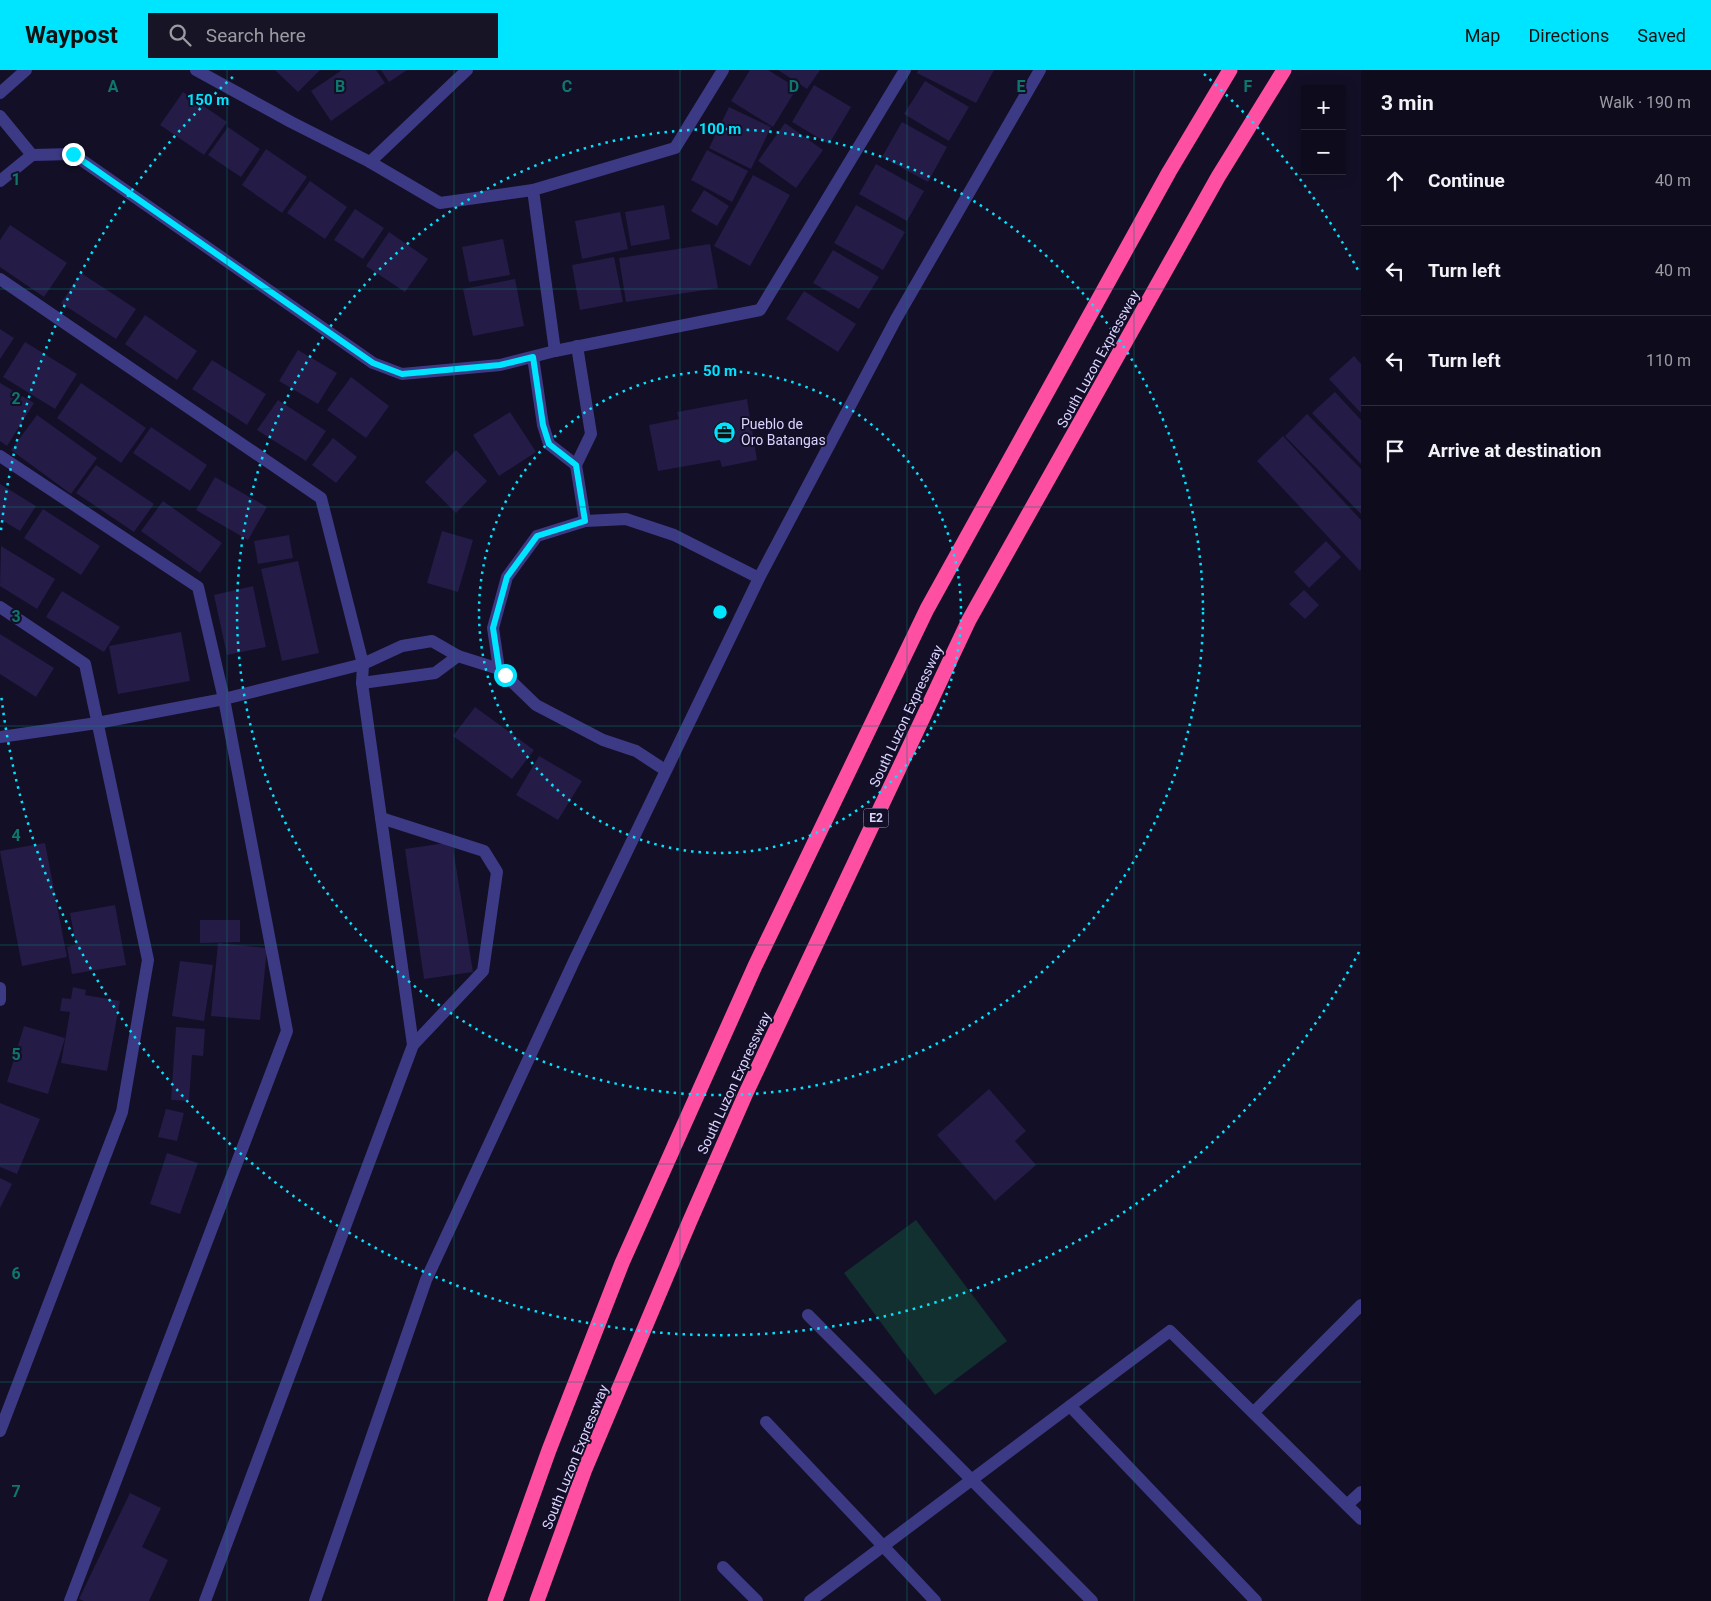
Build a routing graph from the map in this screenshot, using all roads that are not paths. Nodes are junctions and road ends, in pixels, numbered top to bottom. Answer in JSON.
{"nodes":[{"id":1,"x":26,"y":70,"type":"edge"},
{"id":2,"x":466,"y":70,"type":"edge"},
{"id":3,"x":723,"y":70,"type":"edge"},
{"id":4,"x":905,"y":70,"type":"edge"},
{"id":5,"x":1040,"y":70,"type":"edge"},
{"id":6,"x":1230,"y":70,"type":"edge"},
{"id":7,"x":1284,"y":70,"type":"edge"},
{"id":8,"x":203,"y":72,"type":"edge"},
{"id":9,"x":0,"y":93,"type":"edge"},
{"id":10,"x":0,"y":116,"type":"edge"},
{"id":11,"x":32,"y":155,"type":"junction"},
{"id":12,"x":370,"y":162,"type":"junction"},
{"id":13,"x":0,"y":181,"type":"edge"},
{"id":14,"x":533,"y":190,"type":"junction"},
{"id":15,"x":0,"y":279,"type":"edge"},
{"id":16,"x":577,"y":346,"type":"junction"},
{"id":17,"x":555,"y":351,"type":"junction"},
{"id":18,"x":533,"y":357,"type":"junction"},
{"id":19,"x":0,"y":456,"type":"edge"},
{"id":20,"x":576,"y":465,"type":"junction"},
{"id":21,"x":585,"y":521,"type":"junction"},
{"id":22,"x":759,"y":578,"type":"junction"},
{"id":23,"x":0,"y":607,"type":"edge"},
{"id":24,"x":458,"y":656,"type":"junction"},
{"id":25,"x":363,"y":664,"type":"junction"},
{"id":26,"x":499,"y":668,"type":"junction"},
{"id":27,"x":362,"y":683,"type":"junction"},
{"id":28,"x":224,"y":699,"type":"junction"},
{"id":29,"x":96,"y":723,"type":"junction"},
{"id":30,"x":0,"y":738,"type":"edge"},
{"id":31,"x":665,"y":770,"type":"junction"},
{"id":32,"x":381,"y":818,"type":"junction"},
{"id":33,"x":0,"y":988,"type":"edge"},
{"id":34,"x":0,"y":1000,"type":"edge"},
{"id":35,"x":413,"y":1045,"type":"junction"},
{"id":36,"x":1361,"y":1305,"type":"edge"},
{"id":37,"x":808,"y":1315,"type":"dead end"},
{"id":38,"x":1070,"y":1406,"type":"junction"},
{"id":39,"x":1254,"y":1412,"type":"junction"},
{"id":40,"x":766,"y":1422,"type":"dead end"},
{"id":41,"x":0,"y":1431,"type":"edge"},
{"id":42,"x":972,"y":1480,"type":"junction"},
{"id":43,"x":1361,"y":1492,"type":"edge"},
{"id":44,"x":1347,"y":1505,"type":"junction"},
{"id":45,"x":1361,"y":1519,"type":"edge"},
{"id":46,"x":883,"y":1546,"type":"junction"},
{"id":47,"x":724,"y":1567,"type":"dead end"},
{"id":48,"x":70,"y":1601,"type":"edge"},
{"id":49,"x":205,"y":1601,"type":"edge"},
{"id":50,"x":315,"y":1601,"type":"edge"},
{"id":51,"x":495,"y":1601,"type":"edge"},
{"id":52,"x":537,"y":1601,"type":"edge"},
{"id":53,"x":757,"y":1601,"type":"edge"},
{"id":54,"x":810,"y":1601,"type":"edge"},
{"id":55,"x":935,"y":1601,"type":"edge"},
{"id":56,"x":1092,"y":1601,"type":"edge"},
{"id":57,"x":1256,"y":1601,"type":"edge"}],
"edges":[{"from":1,"to":9,"type":"street"},
{"from":2,"to":12,"type":"street"},
{"from":3,"to":14,"type":"street"},
{"from":4,"to":16,"type":"street"},
{"from":5,"to":22,"type":"street"},
{"from":6,"to":51,"type":"highway","name":"South Luzon Expressway"},
{"from":7,"to":52,"type":"highway","name":"South Luzon Expressway","number":"E2"},
{"from":8,"to":12,"type":"street"},
{"from":10,"to":11,"type":"street"},
{"from":11,"to":13,"type":"street"},
{"from":11,"to":18,"type":"street"},
{"from":12,"to":14,"type":"street"},
{"from":14,"to":17,"type":"street"},
{"from":15,"to":25,"type":"street"},
{"from":16,"to":17,"type":"street"},
{"from":16,"to":20,"type":"street"},
{"from":17,"to":18,"type":"street"},
{"from":18,"to":20,"type":"street"},
{"from":19,"to":28,"type":"street"},
{"from":20,"to":21,"type":"street"},
{"from":21,"to":22,"type":"street"},
{"from":21,"to":26,"type":"street"},
{"from":22,"to":31,"type":"street"},
{"from":23,"to":29,"type":"street"},
{"from":24,"to":25,"type":"street"},
{"from":24,"to":26,"type":"street"},
{"from":24,"to":27,"type":"street"},
{"from":25,"to":27,"type":"street"},
{"from":25,"to":28,"type":"street"},
{"from":26,"to":31,"type":"street"},
{"from":27,"to":32,"type":"street"},
{"from":28,"to":29,"type":"street"},
{"from":28,"to":48,"type":"street"},
{"from":29,"to":30,"type":"street"},
{"from":29,"to":41,"type":"street"},
{"from":31,"to":50,"type":"street"},
{"from":32,"to":35,"type":"street"},
{"from":32,"to":35,"type":"street"},
{"from":33,"to":34,"type":"street"},
{"from":35,"to":49,"type":"street"},
{"from":36,"to":39,"type":"street"},
{"from":37,"to":42,"type":"street"},
{"from":38,"to":39,"type":"street"},
{"from":38,"to":42,"type":"street"},
{"from":38,"to":57,"type":"street"},
{"from":39,"to":44,"type":"street"},
{"from":40,"to":46,"type":"street"},
{"from":42,"to":46,"type":"street"},
{"from":42,"to":56,"type":"street"},
{"from":43,"to":44,"type":"street"},
{"from":44,"to":45,"type":"street"},
{"from":46,"to":54,"type":"street"},
{"from":46,"to":55,"type":"street"},
{"from":47,"to":53,"type":"street"}]}
